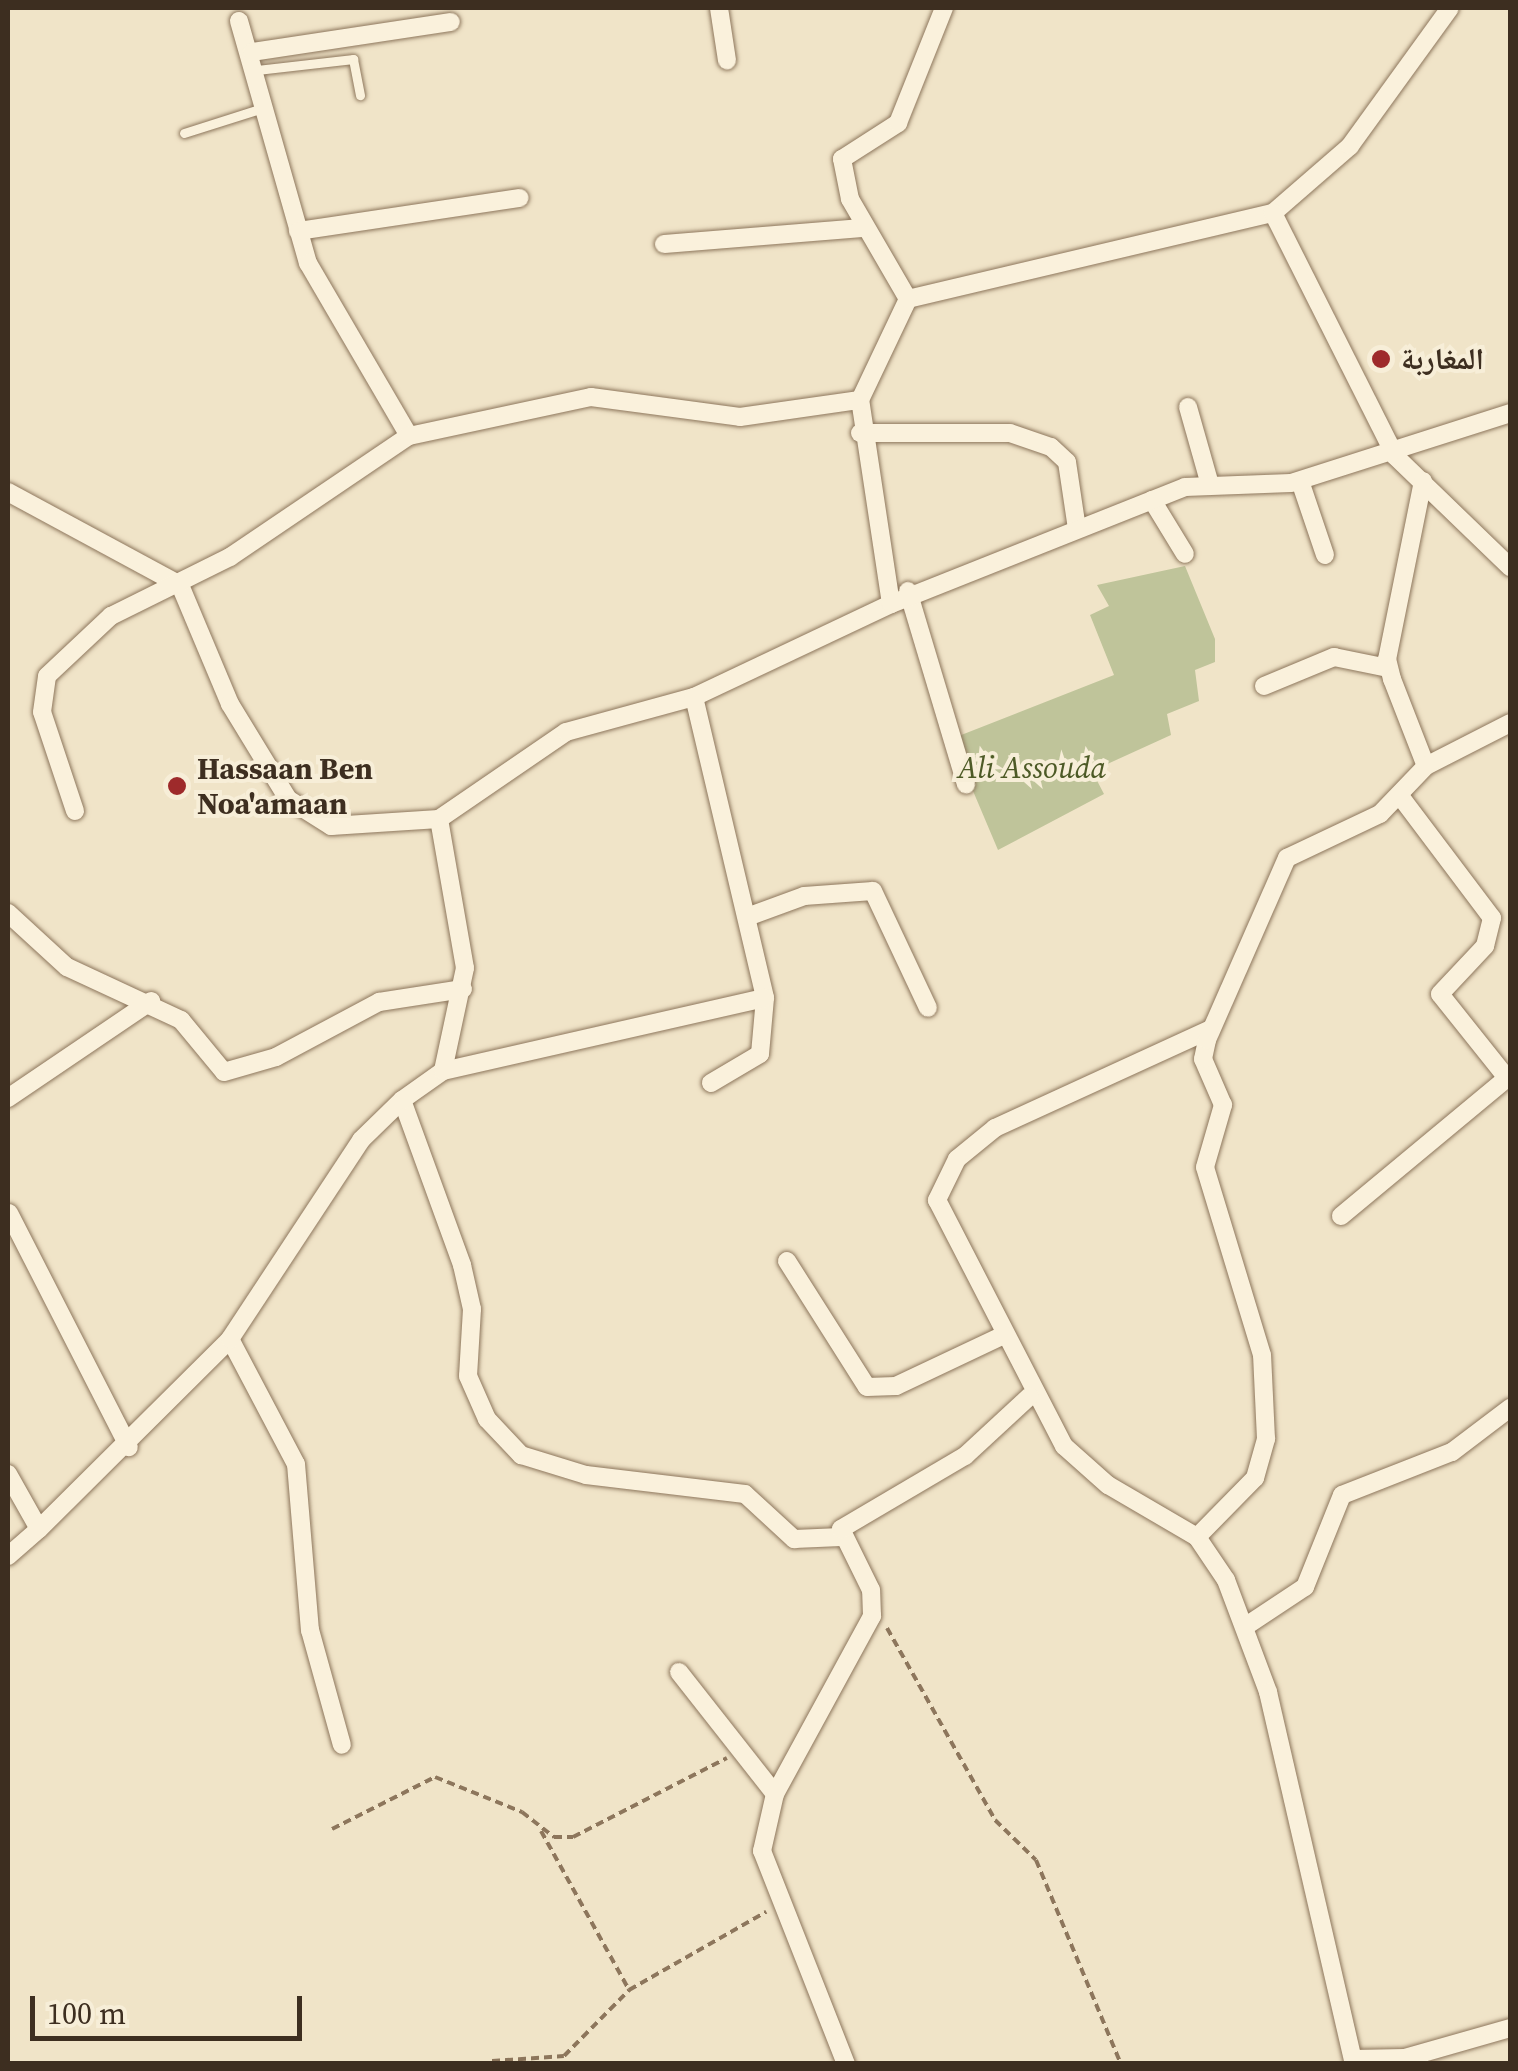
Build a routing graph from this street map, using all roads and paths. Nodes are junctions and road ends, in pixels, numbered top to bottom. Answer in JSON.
{"nodes":[{"id":1,"x":719,"y":8,"type":"edge"},
{"id":2,"x":944,"y":8,"type":"edge"},
{"id":3,"x":1450,"y":8,"type":"edge"},
{"id":4,"x":240,"y":21,"type":"dead end"},
{"id":5,"x":451,"y":22,"type":"dead end"},
{"id":6,"x":727,"y":60,"type":"dead end"},
{"id":7,"x":254,"y":61,"type":"junction"},
{"id":8,"x":360,"y":96,"type":"dead end"},
{"id":9,"x":266,"y":107,"type":"junction"},
{"id":10,"x":184,"y":133,"type":"dead end"},
{"id":11,"x":520,"y":198,"type":"dead end"},
{"id":12,"x":1273,"y":213,"type":"junction"},
{"id":13,"x":865,"y":228,"type":"junction"},
{"id":14,"x":298,"y":231,"type":"junction"},
{"id":15,"x":664,"y":244,"type":"dead end"},
{"id":16,"x":908,"y":299,"type":"junction"},
{"id":17,"x":860,"y":400,"type":"junction"},
{"id":18,"x":1188,"y":406,"type":"dead end"},
{"id":19,"x":1510,"y":413,"type":"edge"},
{"id":20,"x":860,"y":433,"type":"junction"},
{"id":21,"x":408,"y":436,"type":"junction"},
{"id":22,"x":1395,"y":456,"type":"junction"},
{"id":23,"x":1423,"y":480,"type":"junction"},
{"id":24,"x":1300,"y":481,"type":"junction"},
{"id":25,"x":1209,"y":482,"type":"junction"},
{"id":26,"x":8,"y":492,"type":"edge"},
{"id":27,"x":1152,"y":500,"type":"junction"},
{"id":28,"x":1077,"y":530,"type":"junction"},
{"id":29,"x":1185,"y":554,"type":"dead end"},
{"id":30,"x":1325,"y":555,"type":"dead end"},
{"id":31,"x":1510,"y":567,"type":"edge"},
{"id":32,"x":180,"y":585,"type":"junction"},
{"id":33,"x":908,"y":591,"type":"junction"},
{"id":34,"x":891,"y":604,"type":"junction"},
{"id":35,"x":1388,"y":668,"type":"junction"},
{"id":36,"x":1264,"y":686,"type":"dead end"},
{"id":37,"x":694,"y":697,"type":"junction"},
{"id":38,"x":1510,"y":723,"type":"edge"},
{"id":39,"x":1426,"y":766,"type":"junction"},
{"id":40,"x":966,"y":784,"type":"dead end"},
{"id":41,"x":1400,"y":796,"type":"junction"},
{"id":42,"x":75,"y":811,"type":"dead end"},
{"id":43,"x":438,"y":820,"type":"junction"},
{"id":44,"x":8,"y":913,"type":"edge"},
{"id":45,"x":747,"y":917,"type":"junction"},
{"id":46,"x":462,"y":989,"type":"junction"},
{"id":47,"x":764,"y":998,"type":"junction"},
{"id":48,"x":151,"y":1000,"type":"junction"},
{"id":49,"x":928,"y":1008,"type":"dead end"},
{"id":50,"x":1211,"y":1030,"type":"junction"},
{"id":51,"x":443,"y":1071,"type":"junction"},
{"id":52,"x":1509,"y":1080,"type":"edge"},
{"id":53,"x":710,"y":1083,"type":"dead end"},
{"id":54,"x":8,"y":1098,"type":"edge"},
{"id":55,"x":402,"y":1100,"type":"junction"},
{"id":56,"x":10,"y":1213,"type":"edge"},
{"id":57,"x":1340,"y":1216,"type":"dead end"},
{"id":58,"x":787,"y":1261,"type":"dead end"},
{"id":59,"x":1004,"y":1334,"type":"junction"},
{"id":60,"x":230,"y":1339,"type":"junction"},
{"id":61,"x":1030,"y":1396,"type":"junction"},
{"id":62,"x":1510,"y":1408,"type":"edge"},
{"id":63,"x":129,"y":1447,"type":"junction"},
{"id":64,"x":8,"y":1474,"type":"edge"},
{"id":65,"x":39,"y":1528,"type":"junction"},
{"id":66,"x":1198,"y":1537,"type":"junction"},
{"id":67,"x":841,"y":1538,"type":"junction"},
{"id":68,"x":8,"y":1556,"type":"edge"},
{"id":69,"x":873,"y":1608,"type":"junction"},
{"id":70,"x":1246,"y":1626,"type":"junction"},
{"id":71,"x":679,"y":1672,"type":"dead end"},
{"id":72,"x":342,"y":1745,"type":"dead end"},
{"id":73,"x":740,"y":1750,"type":"junction"},
{"id":74,"x":776,"y":1794,"type":"junction"},
{"id":75,"x":332,"y":1829,"type":"dead end"},
{"id":76,"x":542,"y":1830,"type":"junction"},
{"id":77,"x":779,"y":1904,"type":"junction"},
{"id":78,"x":629,"y":1990,"type":"junction"},
{"id":79,"x":1510,"y":2028,"type":"edge"},
{"id":80,"x":492,"y":2061,"type":"edge"},
{"id":81,"x":1354,"y":2061,"type":"edge"},
{"id":82,"x":846,"y":2064,"type":"edge"},
{"id":83,"x":1121,"y":2064,"type":"edge"}],
"edges":[{"from":1,"to":6,"type":"street"},
{"from":2,"to":13,"type":"street"},
{"from":3,"to":12,"type":"street"},
{"from":4,"to":7,"type":"street"},
{"from":5,"to":7,"type":"street"},
{"from":7,"to":8,"type":"lane"},
{"from":7,"to":9,"type":"street"},
{"from":9,"to":10,"type":"lane"},
{"from":9,"to":14,"type":"street"},
{"from":11,"to":14,"type":"street"},
{"from":12,"to":16,"type":"street"},
{"from":12,"to":22,"type":"street"},
{"from":13,"to":15,"type":"street"},
{"from":13,"to":16,"type":"street"},
{"from":14,"to":21,"type":"street"},
{"from":16,"to":17,"type":"street"},
{"from":17,"to":20,"type":"street"},
{"from":17,"to":21,"type":"street"},
{"from":18,"to":25,"type":"street"},
{"from":19,"to":22,"type":"street"},
{"from":20,"to":28,"type":"street"},
{"from":20,"to":34,"type":"street"},
{"from":21,"to":32,"type":"street"},
{"from":22,"to":23,"type":"street"},
{"from":22,"to":24,"type":"street"},
{"from":23,"to":31,"type":"street"},
{"from":23,"to":35,"type":"street"},
{"from":24,"to":25,"type":"street"},
{"from":24,"to":30,"type":"street"},
{"from":25,"to":27,"type":"street"},
{"from":26,"to":32,"type":"street"},
{"from":27,"to":28,"type":"street"},
{"from":27,"to":29,"type":"street"},
{"from":28,"to":33,"type":"street"},
{"from":32,"to":42,"type":"street"},
{"from":32,"to":43,"type":"street"},
{"from":33,"to":34,"type":"street"},
{"from":33,"to":40,"type":"street"},
{"from":34,"to":37,"type":"street"},
{"from":35,"to":36,"type":"street"},
{"from":35,"to":39,"type":"street"},
{"from":37,"to":43,"type":"street"},
{"from":37,"to":45,"type":"street"},
{"from":38,"to":39,"type":"street"},
{"from":39,"to":41,"type":"street"},
{"from":41,"to":50,"type":"street"},
{"from":41,"to":52,"type":"street"},
{"from":43,"to":46,"type":"street"},
{"from":44,"to":48,"type":"street"},
{"from":45,"to":47,"type":"street"},
{"from":45,"to":49,"type":"street"},
{"from":46,"to":48,"type":"street"},
{"from":46,"to":51,"type":"street"},
{"from":47,"to":51,"type":"street"},
{"from":47,"to":53,"type":"street"},
{"from":48,"to":54,"type":"street"},
{"from":50,"to":59,"type":"street"},
{"from":50,"to":66,"type":"street"},
{"from":51,"to":55,"type":"street"},
{"from":52,"to":57,"type":"street"},
{"from":55,"to":60,"type":"street"},
{"from":55,"to":67,"type":"street"},
{"from":56,"to":63,"type":"street"},
{"from":58,"to":59,"type":"street"},
{"from":59,"to":61,"type":"street"},
{"from":60,"to":63,"type":"street"},
{"from":60,"to":72,"type":"street"},
{"from":61,"to":66,"type":"street"},
{"from":61,"to":67,"type":"street"},
{"from":62,"to":70,"type":"street"},
{"from":63,"to":65,"type":"street"},
{"from":64,"to":65,"type":"street"},
{"from":65,"to":68,"type":"street"},
{"from":66,"to":70,"type":"street"},
{"from":67,"to":69,"type":"street"},
{"from":69,"to":74,"type":"street"},
{"from":69,"to":83,"type":"path"},
{"from":70,"to":81,"type":"street"},
{"from":71,"to":73,"type":"street"},
{"from":73,"to":74,"type":"street"},
{"from":73,"to":76,"type":"path"},
{"from":74,"to":77,"type":"street"},
{"from":75,"to":76,"type":"path"},
{"from":76,"to":78,"type":"path"},
{"from":77,"to":78,"type":"path"},
{"from":77,"to":82,"type":"street"},
{"from":78,"to":80,"type":"path"},
{"from":79,"to":81,"type":"street"}]}
